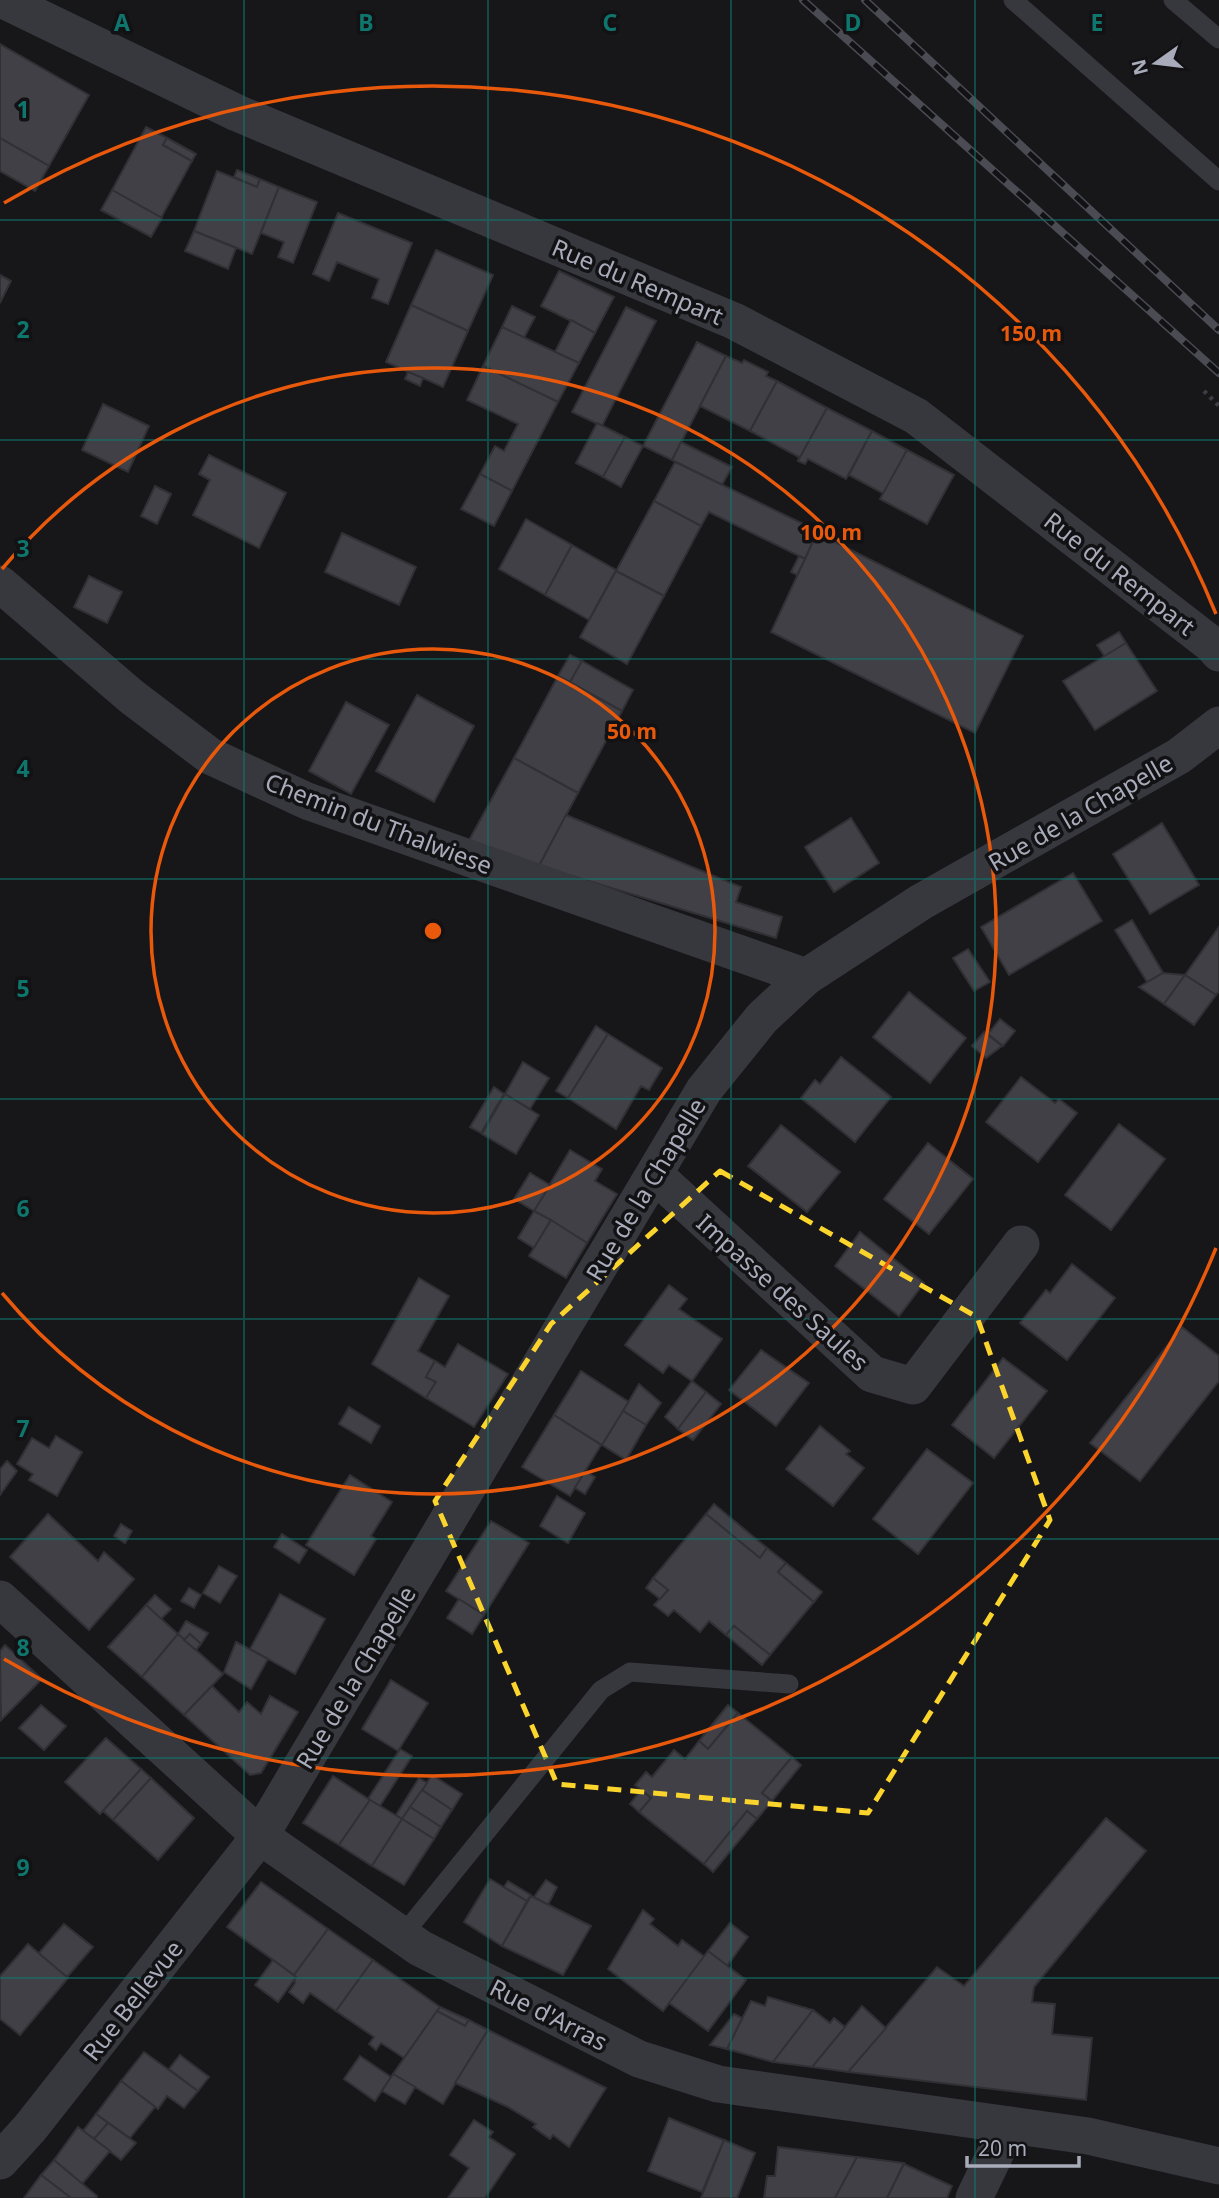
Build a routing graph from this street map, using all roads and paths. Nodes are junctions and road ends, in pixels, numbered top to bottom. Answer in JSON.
{"nodes":[{"id":1,"x":3,"y":0,"type":"edge"},
{"id":2,"x":1013,"y":0,"type":"edge"},
{"id":3,"x":1173,"y":0,"type":"edge"},
{"id":4,"x":1219,"y":39,"type":"edge"},
{"id":5,"x":1219,"y":181,"type":"edge"},
{"id":6,"x":1204,"y":391,"type":"dead end"},
{"id":7,"x":1219,"y":406,"type":"edge"},
{"id":8,"x":0,"y":584,"type":"edge"},
{"id":9,"x":1219,"y":653,"type":"edge"},
{"id":10,"x":1212,"y":741,"type":"edge"},
{"id":11,"x":806,"y":977,"type":"junction"},
{"id":12,"x":655,"y":1175,"type":"junction"},
{"id":13,"x":1021,"y":1244,"type":"dead end"},
{"id":14,"x":0,"y":1599,"type":"edge"},
{"id":15,"x":789,"y":1684,"type":"dead end"},
{"id":16,"x":260,"y":1836,"type":"junction"},
{"id":17,"x":402,"y":1936,"type":"junction"},
{"id":18,"x":1009,"y":2125,"type":"junction"},
{"id":19,"x":0,"y":2161,"type":"edge"},
{"id":20,"x":1219,"y":2166,"type":"edge"},
{"id":21,"x":974,"y":2198,"type":"edge"}],
"edges":[{"from":1,"to":9,"type":"street","name":"Rue du Rempart"},
{"from":2,"to":5,"type":"lane"},
{"from":3,"to":4,"type":"lane"},
{"from":6,"to":7,"type":"path"},
{"from":8,"to":11,"type":"street","name":"Chemin du Thalwiese"},
{"from":10,"to":11,"type":"street","name":"Rue de la Chapelle"},
{"from":11,"to":12,"type":"street","name":"Rue de la Chapelle"},
{"from":12,"to":13,"type":"street","name":"Impasse des Saules"},
{"from":12,"to":16,"type":"street","name":"Rue de la Chapelle"},
{"from":14,"to":16,"type":"street","name":"Rue d'Arras"},
{"from":15,"to":17,"type":"lane"},
{"from":16,"to":17,"type":"street","name":"Rue d'Arras"},
{"from":16,"to":19,"type":"street","name":"Rue Bellevue"},
{"from":17,"to":18,"type":"street","name":"Rue d'Arras"},
{"from":18,"to":20,"type":"street","name":"Rue d'Arras"},
{"from":18,"to":21,"type":"street"}]}
